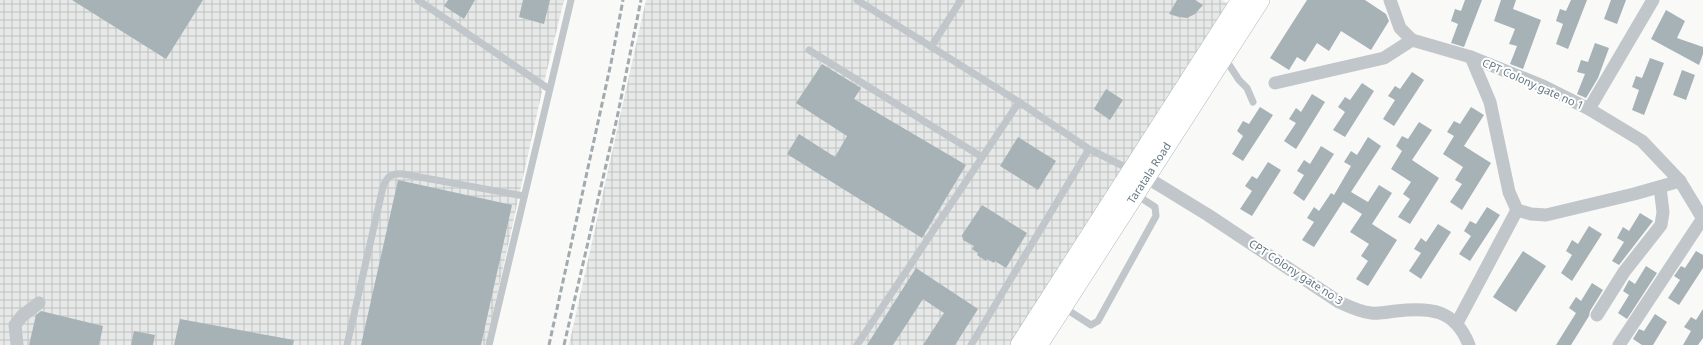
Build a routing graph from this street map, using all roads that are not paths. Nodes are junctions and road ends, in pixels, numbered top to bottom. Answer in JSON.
{"nodes":[{"id":1,"x":418,"y":0,"type":"edge"},
{"id":2,"x":571,"y":0,"type":"edge"},
{"id":3,"x":857,"y":0,"type":"edge"},
{"id":4,"x":961,"y":0,"type":"edge"},
{"id":5,"x":1240,"y":0,"type":"edge"},
{"id":6,"x":1260,"y":0,"type":"edge"},
{"id":7,"x":1390,"y":0,"type":"edge"},
{"id":8,"x":1653,"y":0,"type":"edge"},
{"id":9,"x":1412,"y":40,"type":"junction"},
{"id":10,"x":931,"y":46,"type":"junction"},
{"id":11,"x":809,"y":50,"type":"dead end"},
{"id":12,"x":1224,"y":56,"type":"junction"},
{"id":13,"x":1471,"y":57,"type":"junction"},
{"id":14,"x":1275,"y":83,"type":"dead end"},
{"id":15,"x":549,"y":90,"type":"junction"},
{"id":16,"x":1018,"y":102,"type":"junction"},
{"id":17,"x":1253,"y":102,"type":"dead end"},
{"id":18,"x":1589,"y":109,"type":"junction"},
{"id":19,"x":1090,"y":149,"type":"junction"},
{"id":20,"x":982,"y":156,"type":"junction"},
{"id":21,"x":1139,"y":174,"type":"junction"},
{"id":22,"x":1680,"y":181,"type":"junction"},
{"id":23,"x":1660,"y":187,"type":"junction"},
{"id":24,"x":1135,"y":194,"type":"junction"},
{"id":25,"x":524,"y":196,"type":"junction"},
{"id":26,"x":1517,"y":210,"type":"junction"},
{"id":27,"x":1703,"y":219,"type":"edge"},
{"id":28,"x":39,"y":303,"type":"dead end"},
{"id":29,"x":1063,"y":307,"type":"junction"},
{"id":30,"x":1597,"y":315,"type":"dead end"},
{"id":31,"x":1457,"y":323,"type":"junction"},
{"id":32,"x":1041,"y":344,"type":"edge"},
{"id":33,"x":17,"y":345,"type":"edge"},
{"id":34,"x":347,"y":345,"type":"edge"},
{"id":35,"x":489,"y":345,"type":"edge"},
{"id":36,"x":857,"y":345,"type":"edge"},
{"id":37,"x":971,"y":345,"type":"edge"},
{"id":38,"x":1020,"y":345,"type":"edge"},
{"id":39,"x":1469,"y":345,"type":"edge"},
{"id":40,"x":1619,"y":345,"type":"edge"}],
"edges":[{"from":1,"to":15,"type":"lane"},
{"from":2,"to":15,"type":"lane"},
{"from":3,"to":10,"type":"lane"},
{"from":4,"to":10,"type":"lane"},
{"from":5,"to":21,"type":"main road"},
{"from":6,"to":12,"type":"main road","name":"Taratala Road"},
{"from":7,"to":9,"type":"street"},
{"from":8,"to":18,"type":"street"},
{"from":9,"to":13,"type":"street","name":"CPT Colony gate no 1"},
{"from":9,"to":14,"type":"street"},
{"from":10,"to":16,"type":"lane"},
{"from":11,"to":20,"type":"lane"},
{"from":12,"to":17,"type":"lane"},
{"from":12,"to":21,"type":"main road","name":"Taratala Road"},
{"from":13,"to":18,"type":"street","name":"CPT Colony gate no 1"},
{"from":13,"to":26,"type":"street"},
{"from":15,"to":25,"type":"lane"},
{"from":16,"to":19,"type":"lane"},
{"from":16,"to":20,"type":"lane"},
{"from":18,"to":22,"type":"street","name":"CPT Colony gate no 1"},
{"from":19,"to":21,"type":"lane"},
{"from":19,"to":37,"type":"lane"},
{"from":20,"to":36,"type":"lane"},
{"from":21,"to":24,"type":"main road","name":"Taratala Road"},
{"from":21,"to":31,"type":"street","name":"CPT Colony gate no 3"},
{"from":21,"to":38,"type":"main road"},
{"from":22,"to":23,"type":"street"},
{"from":22,"to":27,"type":"street","name":"CPT Colony gate no 1"},
{"from":23,"to":26,"type":"street"},
{"from":23,"to":30,"type":"street"},
{"from":24,"to":29,"type":"main road","name":"Taratala Road"},
{"from":24,"to":29,"type":"lane"},
{"from":25,"to":34,"type":"lane"},
{"from":25,"to":35,"type":"lane"},
{"from":26,"to":31,"type":"street"},
{"from":27,"to":40,"type":"street"},
{"from":28,"to":33,"type":"street"},
{"from":29,"to":32,"type":"main road","name":"Taratala Road"},
{"from":31,"to":39,"type":"street"}]}
